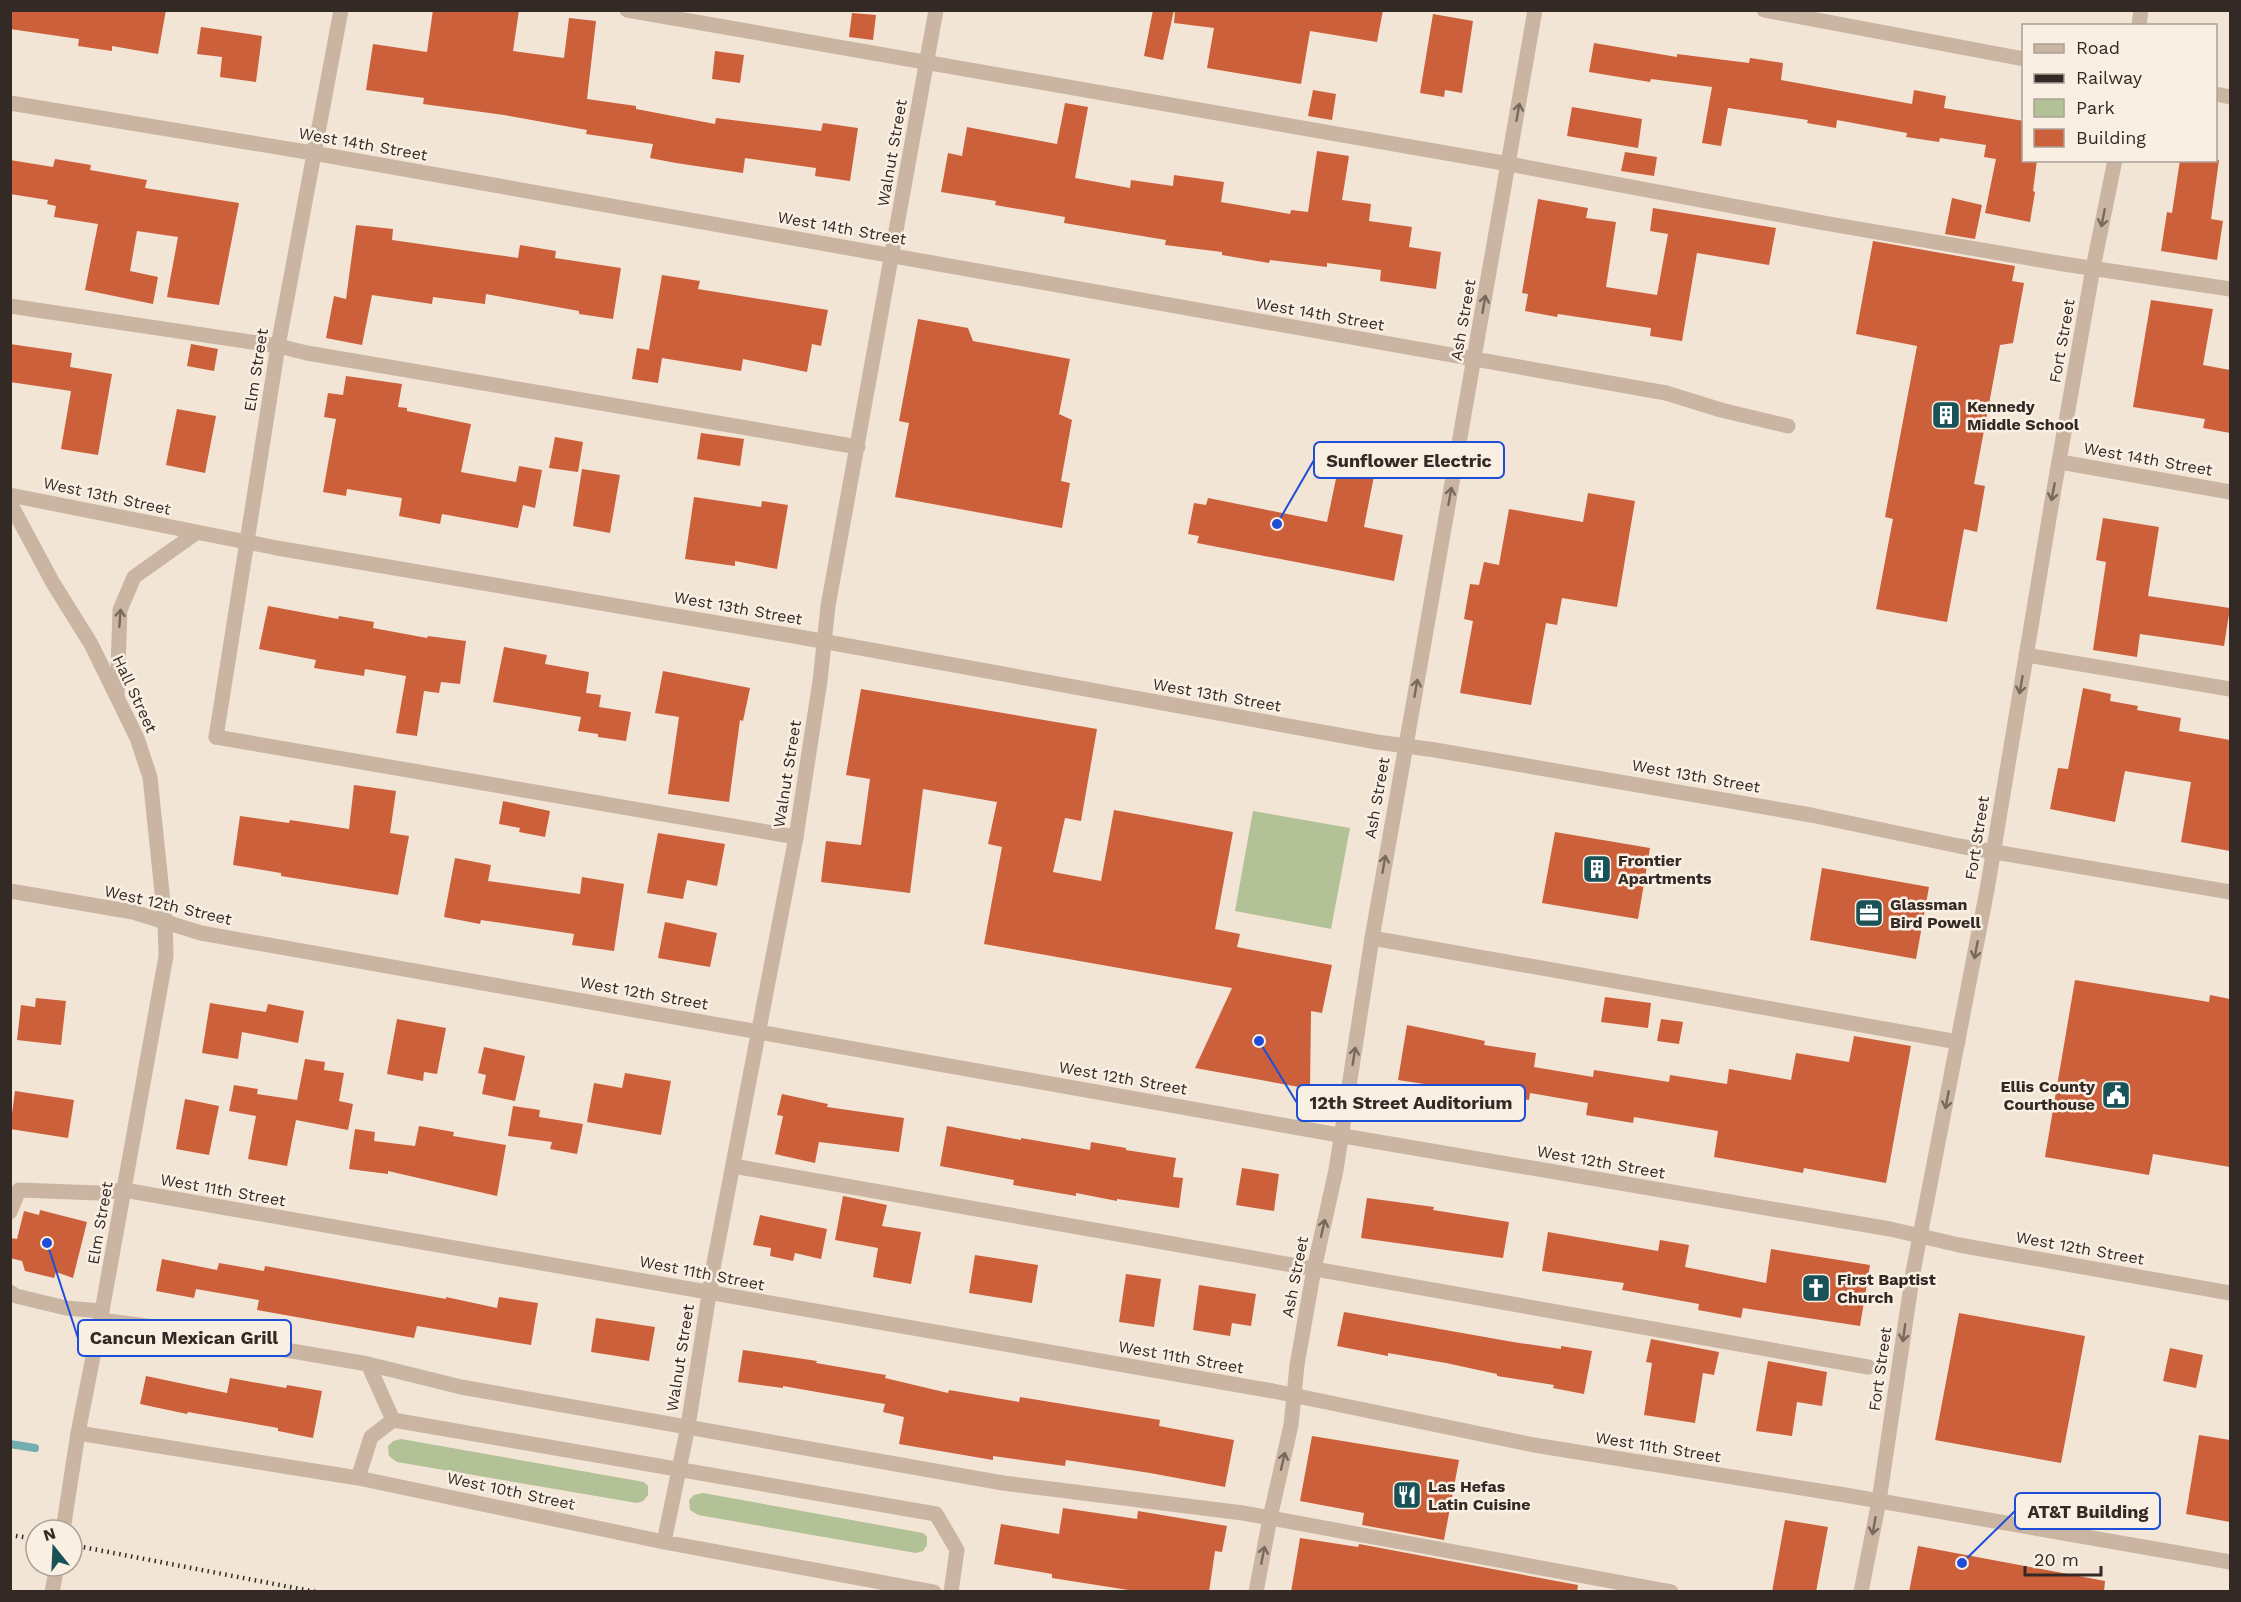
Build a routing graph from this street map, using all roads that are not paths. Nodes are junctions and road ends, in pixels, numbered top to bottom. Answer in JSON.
{"nodes":[{"id":1,"x":340,"y":10,"type":"edge"},
{"id":2,"x":627,"y":10,"type":"edge"},
{"id":3,"x":936,"y":10,"type":"edge"},
{"id":4,"x":1535,"y":10,"type":"edge"},
{"id":5,"x":1764,"y":10,"type":"edge"},
{"id":6,"x":2022,"y":59,"type":"edge"},
{"id":7,"x":927,"y":62,"type":"junction"},
{"id":8,"x":10,"y":103,"type":"edge"},
{"id":9,"x":313,"y":153,"type":"junction"},
{"id":10,"x":2115,"y":162,"type":"edge"},
{"id":11,"x":1509,"y":164,"type":"junction"},
{"id":12,"x":892,"y":255,"type":"junction"},
{"id":13,"x":2093,"y":268,"type":"junction"},
{"id":14,"x":2230,"y":289,"type":"edge"},
{"id":15,"x":10,"y":306,"type":"edge"},
{"id":16,"x":278,"y":346,"type":"junction"},
{"id":17,"x":1474,"y":358,"type":"junction"},
{"id":18,"x":1788,"y":426,"type":"dead end"},
{"id":19,"x":858,"y":447,"type":"junction"},
{"id":20,"x":2060,"y":462,"type":"junction"},
{"id":21,"x":2230,"y":492,"type":"edge"},
{"id":22,"x":10,"y":495,"type":"edge"},
{"id":23,"x":10,"y":503,"type":"edge"},
{"id":24,"x":196,"y":532,"type":"junction"},
{"id":25,"x":248,"y":542,"type":"junction"},
{"id":26,"x":825,"y":641,"type":"junction"},
{"id":27,"x":2026,"y":655,"type":"junction"},
{"id":28,"x":2230,"y":689,"type":"edge"},
{"id":29,"x":117,"y":697,"type":"junction"},
{"id":30,"x":1405,"y":745,"type":"junction"},
{"id":31,"x":796,"y":837,"type":"junction"},
{"id":32,"x":1993,"y":851,"type":"junction"},
{"id":33,"x":10,"y":891,"type":"edge"},
{"id":34,"x":2230,"y":892,"type":"edge"},
{"id":35,"x":165,"y":921,"type":"junction"},
{"id":36,"x":1372,"y":938,"type":"junction"},
{"id":37,"x":758,"y":1032,"type":"junction"},
{"id":38,"x":1958,"y":1042,"type":"junction"},
{"id":39,"x":1341,"y":1135,"type":"junction"},
{"id":40,"x":732,"y":1166,"type":"junction"},
{"id":41,"x":124,"y":1190,"type":"junction"},
{"id":42,"x":10,"y":1212,"type":"edge"},
{"id":43,"x":1920,"y":1236,"type":"junction"},
{"id":44,"x":1314,"y":1269,"type":"junction"},
{"id":45,"x":709,"y":1291,"type":"junction"},
{"id":46,"x":10,"y":1292,"type":"edge"},
{"id":47,"x":2230,"y":1293,"type":"edge"},
{"id":48,"x":101,"y":1316,"type":"junction"},
{"id":49,"x":368,"y":1364,"type":"junction"},
{"id":50,"x":1868,"y":1367,"type":"dead end"},
{"id":51,"x":1295,"y":1395,"type":"junction"},
{"id":52,"x":393,"y":1420,"type":"junction"},
{"id":53,"x":688,"y":1426,"type":"junction"},
{"id":54,"x":78,"y":1433,"type":"junction"},
{"id":55,"x":679,"y":1470,"type":"junction"},
{"id":56,"x":358,"y":1478,"type":"junction"},
{"id":57,"x":1879,"y":1501,"type":"junction"},
{"id":58,"x":65,"y":1518,"type":"edge"},
{"id":59,"x":1270,"y":1518,"type":"junction"},
{"id":60,"x":664,"y":1542,"type":"junction"},
{"id":61,"x":2230,"y":1562,"type":"edge"},
{"id":62,"x":934,"y":1592,"type":"edge"},
{"id":63,"x":951,"y":1592,"type":"edge"},
{"id":64,"x":1256,"y":1592,"type":"edge"},
{"id":65,"x":1671,"y":1592,"type":"edge"},
{"id":66,"x":1861,"y":1592,"type":"edge"}],
"edges":[{"from":1,"to":9,"type":"street","name":"Elm Street"},
{"from":2,"to":7,"type":"street"},
{"from":3,"to":7,"type":"street","name":"Walnut Street"},
{"from":11,"to":4,"type":"street","name":"Ash Street","one_way":true},
{"from":5,"to":6,"type":"street"},
{"from":7,"to":11,"type":"street"},
{"from":7,"to":12,"type":"street","name":"Walnut Street"},
{"from":8,"to":9,"type":"street","name":"West 14th Street"},
{"from":9,"to":12,"type":"street","name":"West 14th Street"},
{"from":9,"to":16,"type":"street","name":"Elm Street"},
{"from":10,"to":13,"type":"street","name":"Fort Street","one_way":true},
{"from":11,"to":13,"type":"street"},
{"from":17,"to":11,"type":"street","name":"Ash Street","one_way":true},
{"from":12,"to":17,"type":"street","name":"West 14th Street"},
{"from":12,"to":19,"type":"street","name":"Walnut Street"},
{"from":13,"to":14,"type":"street"},
{"from":13,"to":20,"type":"street","name":"Fort Street"},
{"from":15,"to":16,"type":"street"},
{"from":16,"to":19,"type":"street"},
{"from":16,"to":25,"type":"street","name":"Elm Street"},
{"from":17,"to":18,"type":"street","name":"West 14th Street"},
{"from":30,"to":17,"type":"street","name":"Ash Street","one_way":true},
{"from":19,"to":26,"type":"street","name":"Walnut Street"},
{"from":20,"to":21,"type":"street","name":"West 14th Street"},
{"from":20,"to":27,"type":"street","name":"Fort Street","one_way":true},
{"from":22,"to":24,"type":"street","name":"West 13th Street"},
{"from":23,"to":29,"type":"street","name":"Hall Street"},
{"from":24,"to":25,"type":"street","name":"West 13th Street"},
{"from":29,"to":24,"type":"street","one_way":true},
{"from":25,"to":26,"type":"street","name":"West 13th Street"},
{"from":25,"to":31,"type":"street","name":"Elm Street"},
{"from":26,"to":30,"type":"street","name":"West 13th Street"},
{"from":26,"to":31,"type":"street","name":"Walnut Street"},
{"from":27,"to":28,"type":"street"},
{"from":27,"to":32,"type":"street","name":"Fort Street","one_way":true},
{"from":29,"to":35,"type":"street","name":"Hall Street"},
{"from":30,"to":32,"type":"street","name":"West 13th Street"},
{"from":36,"to":30,"type":"street","name":"Ash Street","one_way":true},
{"from":31,"to":37,"type":"street","name":"Walnut Street"},
{"from":32,"to":34,"type":"street","name":"West 13th Street"},
{"from":32,"to":38,"type":"street","name":"Fort Street","one_way":true},
{"from":33,"to":35,"type":"street","name":"West 12th Street"},
{"from":35,"to":37,"type":"street","name":"West 12th Street"},
{"from":35,"to":41,"type":"street","name":"Elm Street"},
{"from":36,"to":38,"type":"street"},
{"from":39,"to":36,"type":"street","name":"Ash Street","one_way":true},
{"from":37,"to":39,"type":"street","name":"West 12th Street"},
{"from":37,"to":40,"type":"street","name":"Walnut Street"},
{"from":38,"to":43,"type":"street","name":"Fort Street","one_way":true},
{"from":39,"to":43,"type":"street","name":"West 12th Street"},
{"from":44,"to":39,"type":"street","name":"Ash Street","one_way":true},
{"from":40,"to":44,"type":"street"},
{"from":40,"to":45,"type":"street","name":"Walnut Street"},
{"from":41,"to":42,"type":"street","name":"West 11th Street"},
{"from":41,"to":45,"type":"street","name":"West 11th Street"},
{"from":41,"to":48,"type":"street","name":"Elm Street"},
{"from":43,"to":47,"type":"street","name":"West 12th Street"},
{"from":43,"to":57,"type":"street","name":"Fort Street","one_way":true},
{"from":44,"to":50,"type":"street"},
{"from":44,"to":51,"type":"street","name":"Ash Street"},
{"from":45,"to":51,"type":"street","name":"West 11th Street"},
{"from":45,"to":53,"type":"street","name":"Walnut Street"},
{"from":46,"to":48,"type":"street"},
{"from":48,"to":49,"type":"street"},
{"from":48,"to":54,"type":"street","name":"Elm Street"},
{"from":49,"to":52,"type":"street"},
{"from":49,"to":53,"type":"street"},
{"from":51,"to":57,"type":"street","name":"West 11th Street"},
{"from":59,"to":51,"type":"street","name":"Ash Street","one_way":true},
{"from":52,"to":55,"type":"street"},
{"from":52,"to":56,"type":"street"},
{"from":53,"to":55,"type":"street","name":"Walnut Street"},
{"from":53,"to":59,"type":"street"},
{"from":54,"to":56,"type":"street","name":"West 10th Street"},
{"from":54,"to":58,"type":"street","name":"Elm Street"},
{"from":55,"to":60,"type":"street","name":"Walnut Street"},
{"from":55,"to":63,"type":"street"},
{"from":56,"to":60,"type":"street","name":"West 10th Street"},
{"from":57,"to":61,"type":"street","name":"West 11th Street"},
{"from":57,"to":66,"type":"street","name":"Fort Street","one_way":true},
{"from":64,"to":59,"type":"street","name":"Ash Street","one_way":true},
{"from":59,"to":65,"type":"street"},
{"from":60,"to":62,"type":"street","name":"West 10th Street"}]}
